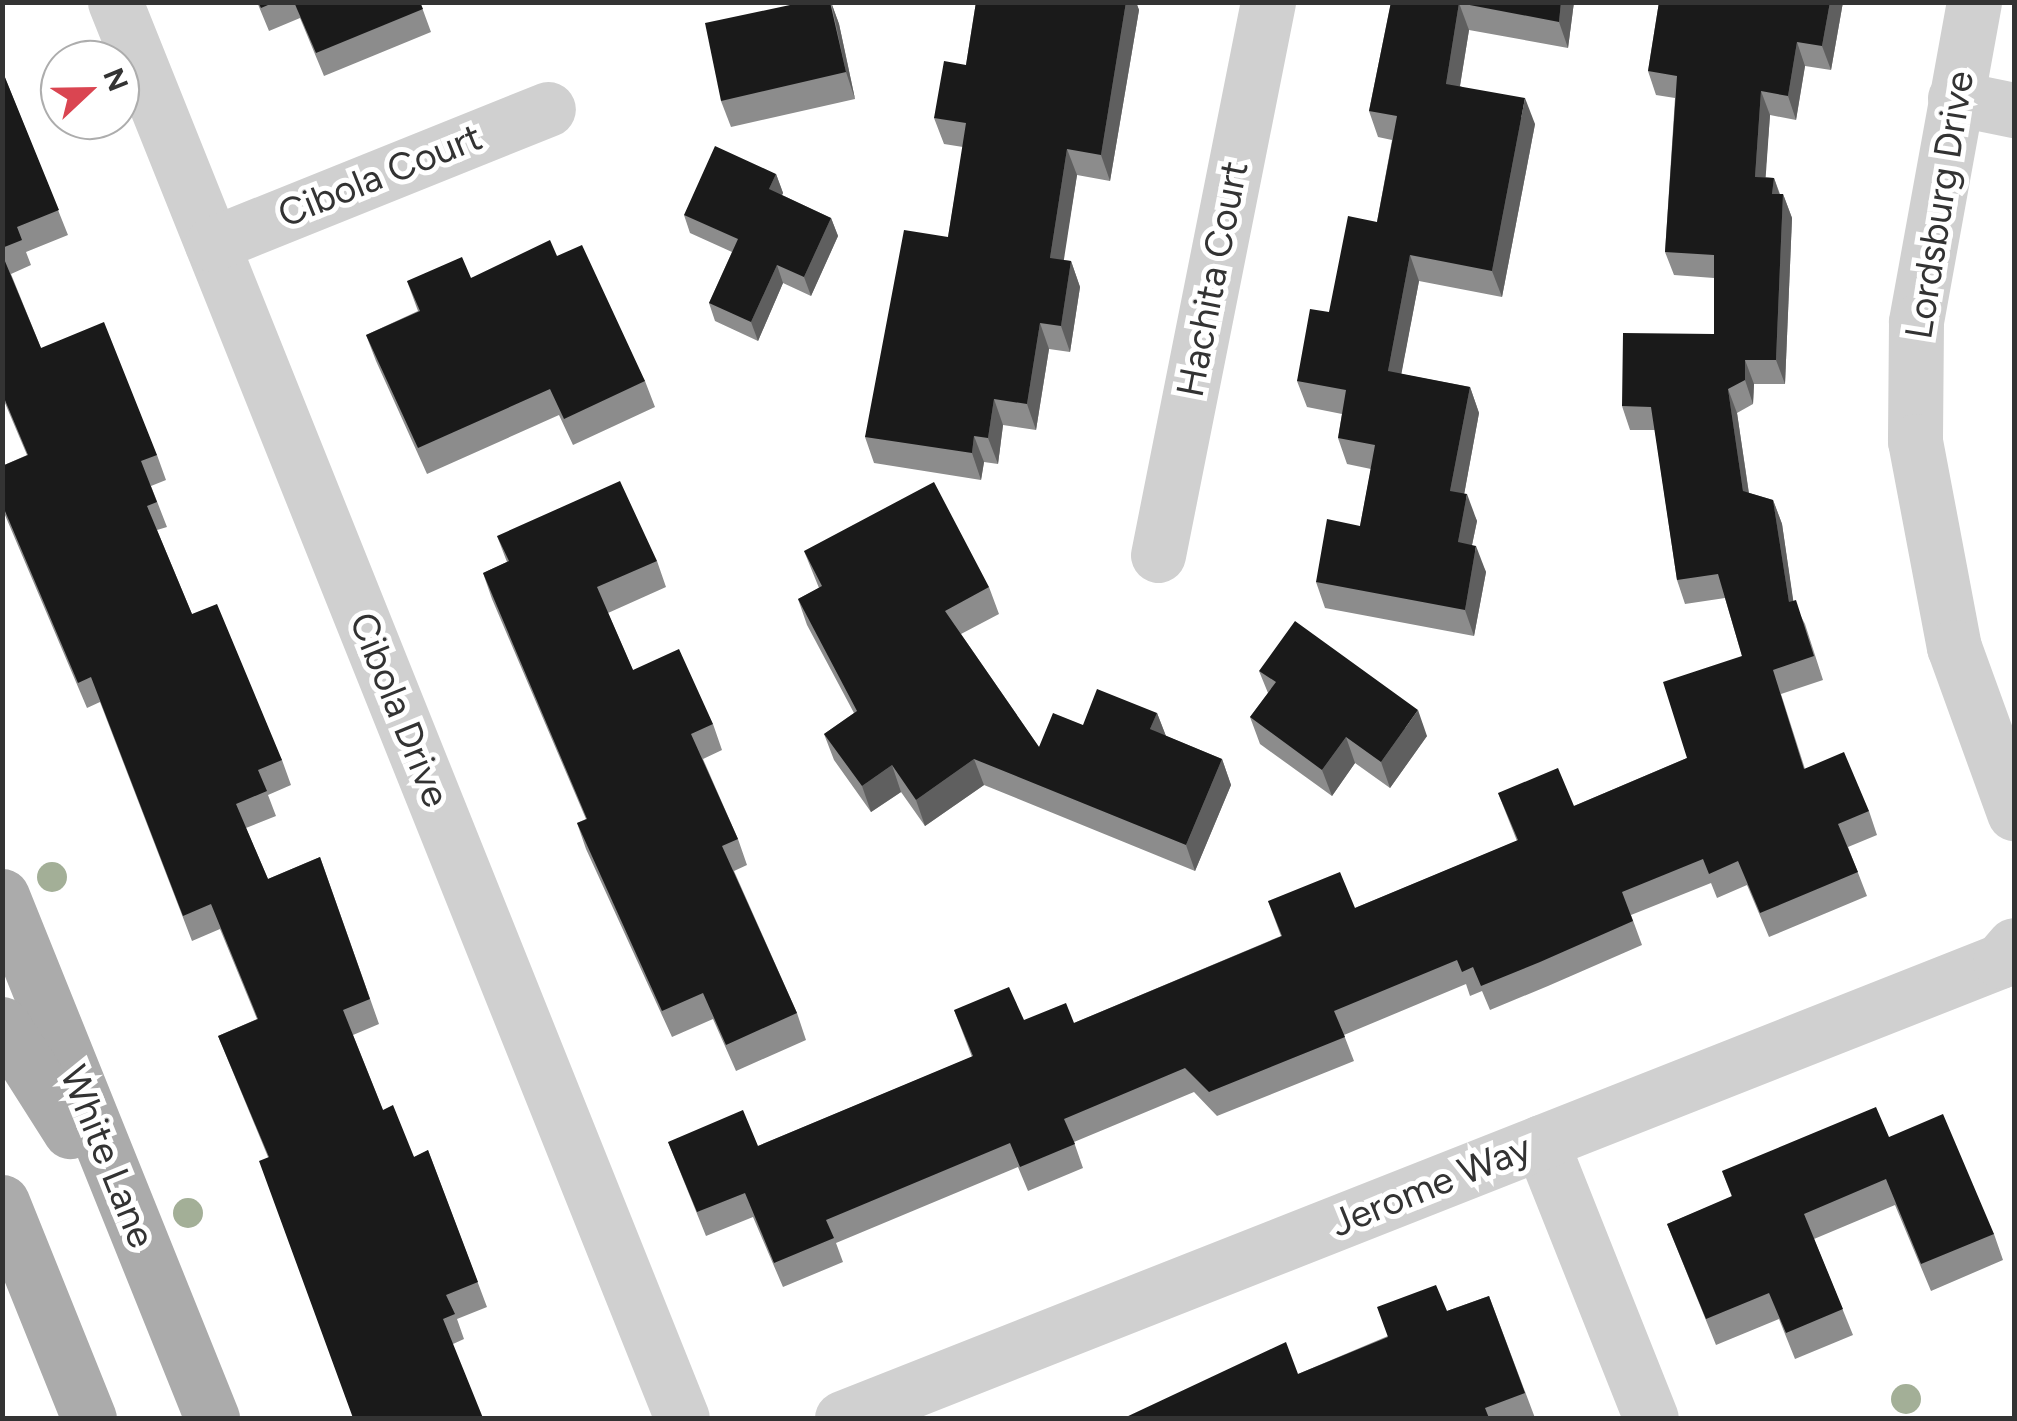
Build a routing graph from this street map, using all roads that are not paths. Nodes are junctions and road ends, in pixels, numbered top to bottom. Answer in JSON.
{"nodes":[{"id":1,"x":115,"y":2,"type":"edge"},
{"id":2,"x":1268,"y":2,"type":"edge"},
{"id":3,"x":1974,"y":2,"type":"edge"},
{"id":4,"x":1955,"y":98,"type":"junction"},
{"id":5,"x":548,"y":109,"type":"dead end"},
{"id":6,"x":2014,"y":110,"type":"edge"},
{"id":7,"x":212,"y":244,"type":"junction"},
{"id":8,"x":1158,"y":555,"type":"dead end"},
{"id":9,"x":2014,"y":813,"type":"edge"},
{"id":10,"x":2,"y":896,"type":"edge"},
{"id":11,"x":2014,"y":946,"type":"edge"},
{"id":12,"x":2,"y":1024,"type":"edge"},
{"id":13,"x":1541,"y":1142,"type":"junction"},
{"id":14,"x":2,"y":1202,"type":"edge"},
{"id":15,"x":144,"y":1248,"type":"junction"},
{"id":16,"x":89,"y":1418,"type":"edge"},
{"id":17,"x":212,"y":1418,"type":"edge"},
{"id":18,"x":682,"y":1418,"type":"edge"},
{"id":19,"x":842,"y":1418,"type":"edge"},
{"id":20,"x":1651,"y":1418,"type":"edge"}],
"edges":[{"from":1,"to":7,"type":"street","name":"Cibola Drive"},
{"from":2,"to":8,"type":"street","name":"Hachita Court"},
{"from":3,"to":4,"type":"street","name":"Lordsburg Drive"},
{"from":4,"to":6,"type":"street"},
{"from":4,"to":9,"type":"street","name":"Lordsburg Drive"},
{"from":5,"to":7,"type":"street","name":"Cibola Court"},
{"from":7,"to":18,"type":"street","name":"Cibola Drive"},
{"from":10,"to":15,"type":"main road","name":"White Lane"},
{"from":11,"to":13,"type":"street","name":"Jerome Way"},
{"from":12,"to":15,"type":"main road"},
{"from":13,"to":19,"type":"street","name":"Jerome Way"},
{"from":13,"to":20,"type":"street"},
{"from":14,"to":16,"type":"main road"},
{"from":15,"to":17,"type":"main road","name":"White Lane"}]}
